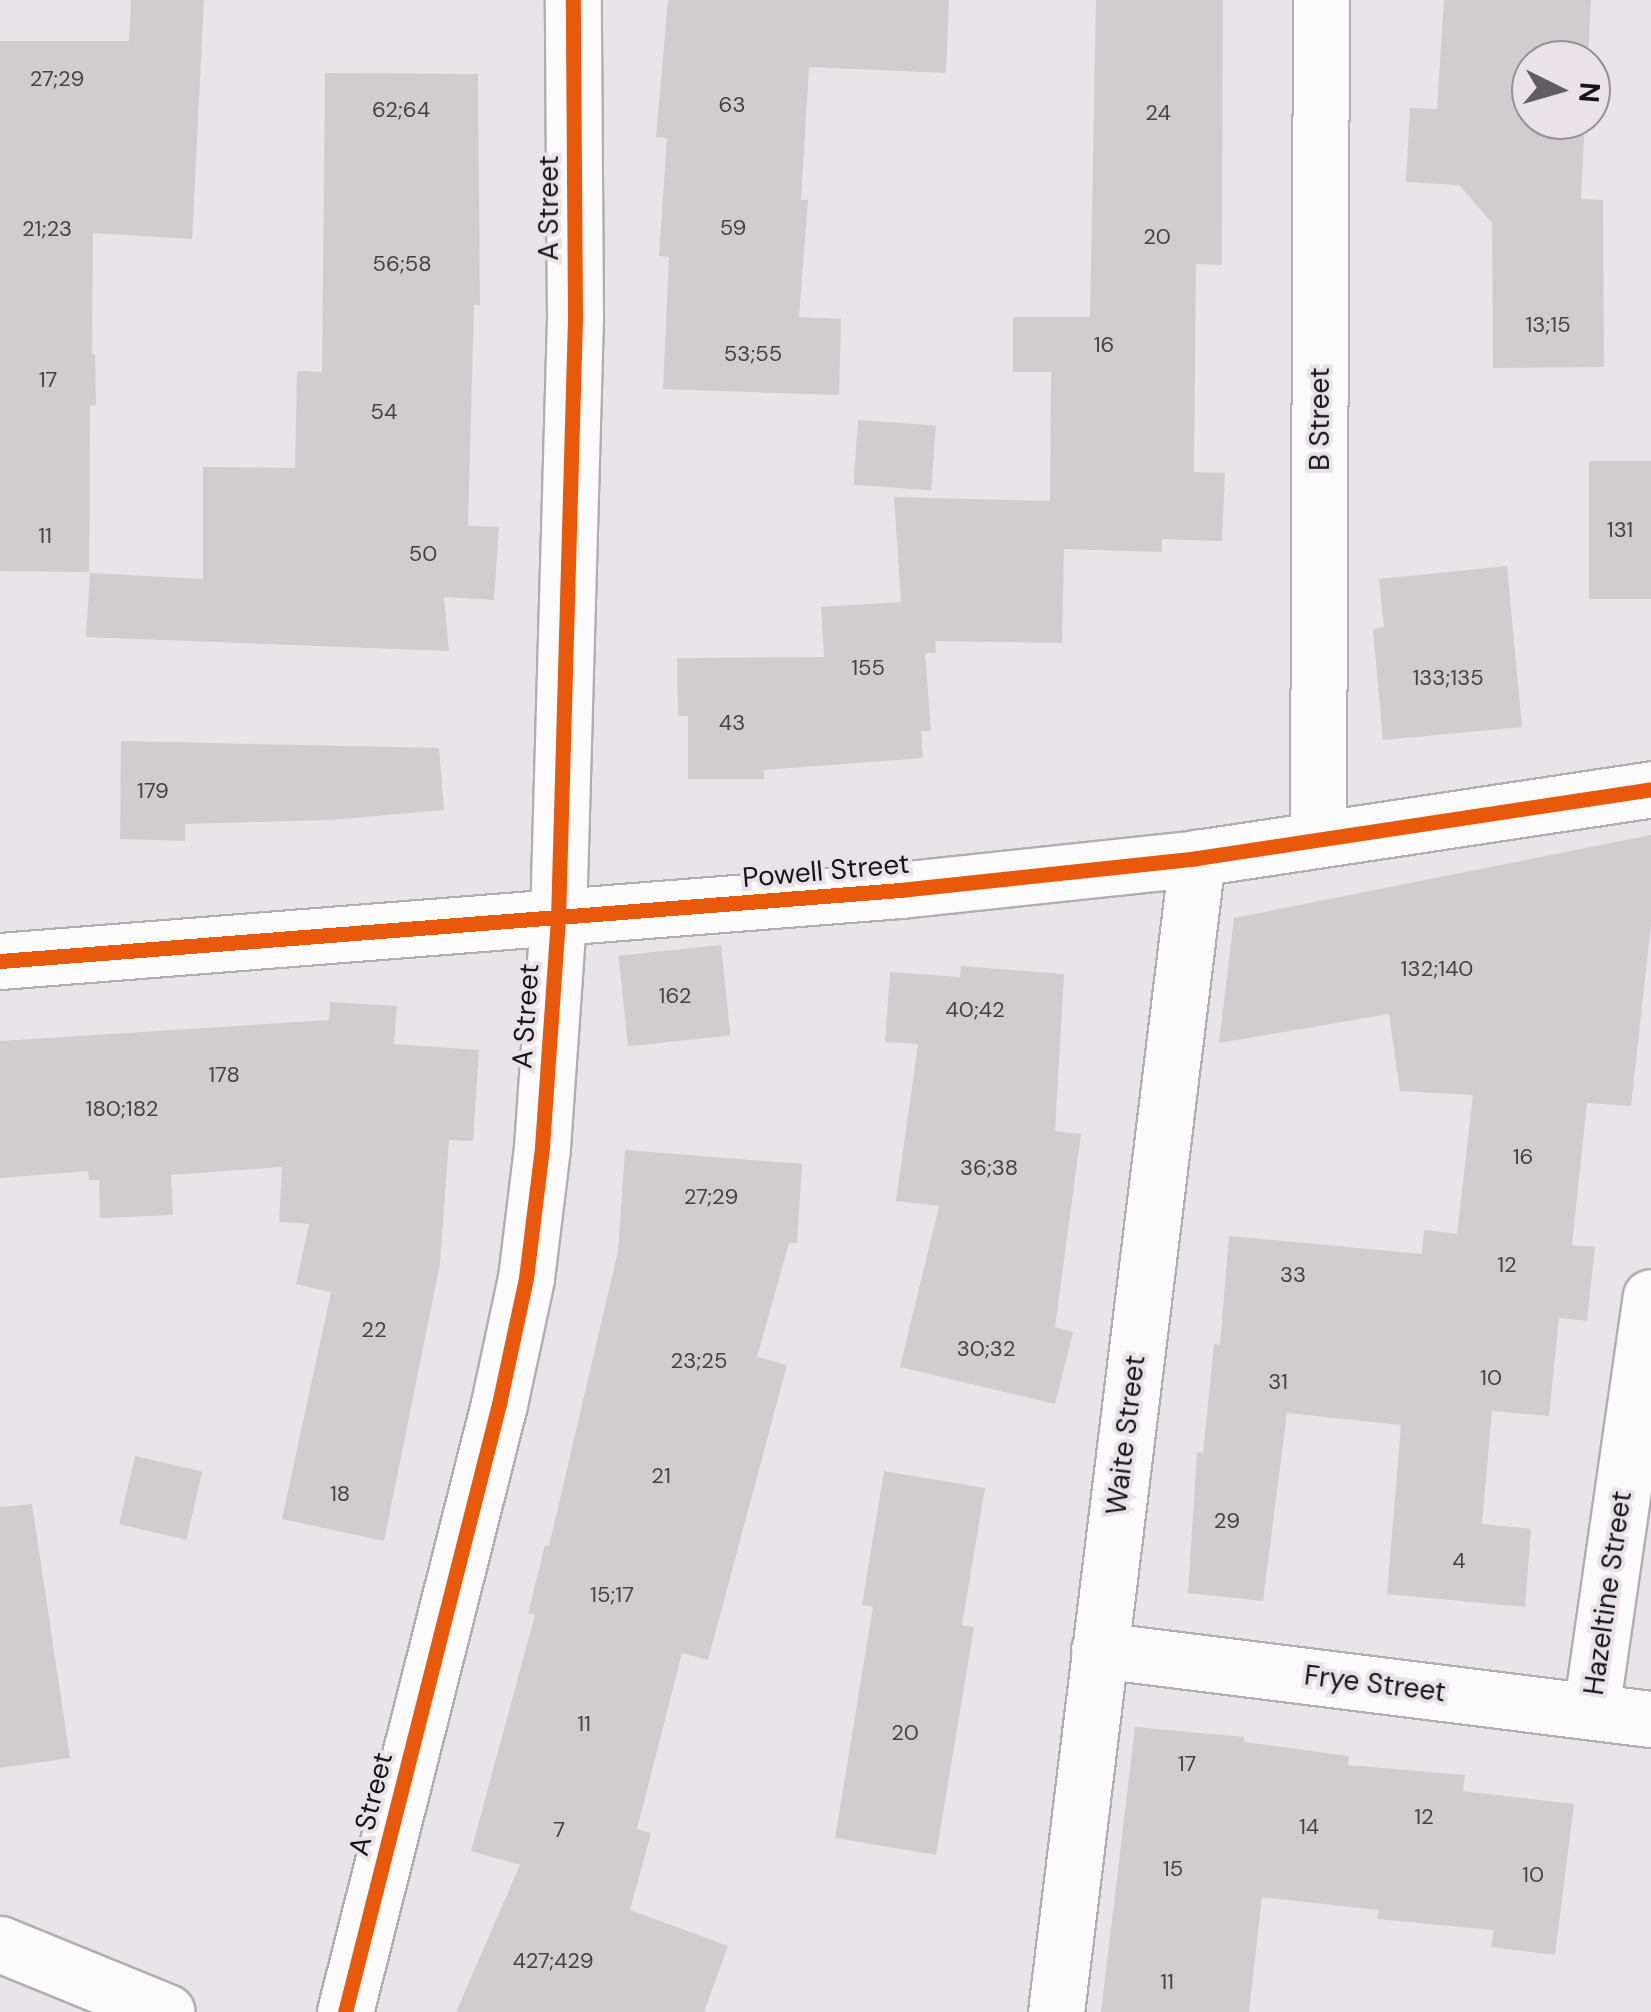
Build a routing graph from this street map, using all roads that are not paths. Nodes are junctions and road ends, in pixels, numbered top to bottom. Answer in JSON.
{"nodes":[{"id":1,"x":572,"y":0,"type":"edge"},
{"id":2,"x":1321,"y":0,"type":"edge"},
{"id":3,"x":1651,"y":789,"type":"edge"},
{"id":4,"x":1318,"y":839,"type":"junction"},
{"id":5,"x":1197,"y":858,"type":"junction"},
{"id":6,"x":558,"y":919,"type":"junction"},
{"id":7,"x":0,"y":961,"type":"edge"},
{"id":8,"x":1651,"y":1297,"type":"edge"},
{"id":9,"x":1099,"y":1650,"type":"junction"},
{"id":10,"x":1591,"y":1711,"type":"junction"},
{"id":11,"x":1651,"y":1718,"type":"edge"},
{"id":12,"x":0,"y":1944,"type":"edge"},
{"id":13,"x":167,"y":2012,"type":"edge"},
{"id":14,"x":345,"y":2012,"type":"edge"},
{"id":15,"x":1056,"y":2012,"type":"edge"}],
"edges":[{"from":1,"to":6,"type":"street","name":"A Street"},
{"from":2,"to":4,"type":"street","name":"B Street"},
{"from":3,"to":4,"type":"street","name":"Powell Street"},
{"from":4,"to":5,"type":"street","name":"Powell Street"},
{"from":5,"to":6,"type":"street","name":"Powell Street"},
{"from":5,"to":9,"type":"street","name":"Waite Street"},
{"from":6,"to":7,"type":"street","name":"Powell Street"},
{"from":6,"to":14,"type":"street","name":"A Street"},
{"from":8,"to":10,"type":"street","name":"Hazeltine Street"},
{"from":9,"to":10,"type":"street","name":"Frye Street"},
{"from":9,"to":15,"type":"street","name":"Waite Street"},
{"from":10,"to":11,"type":"street","name":"Frye Street"},
{"from":12,"to":13,"type":"street"}]}
